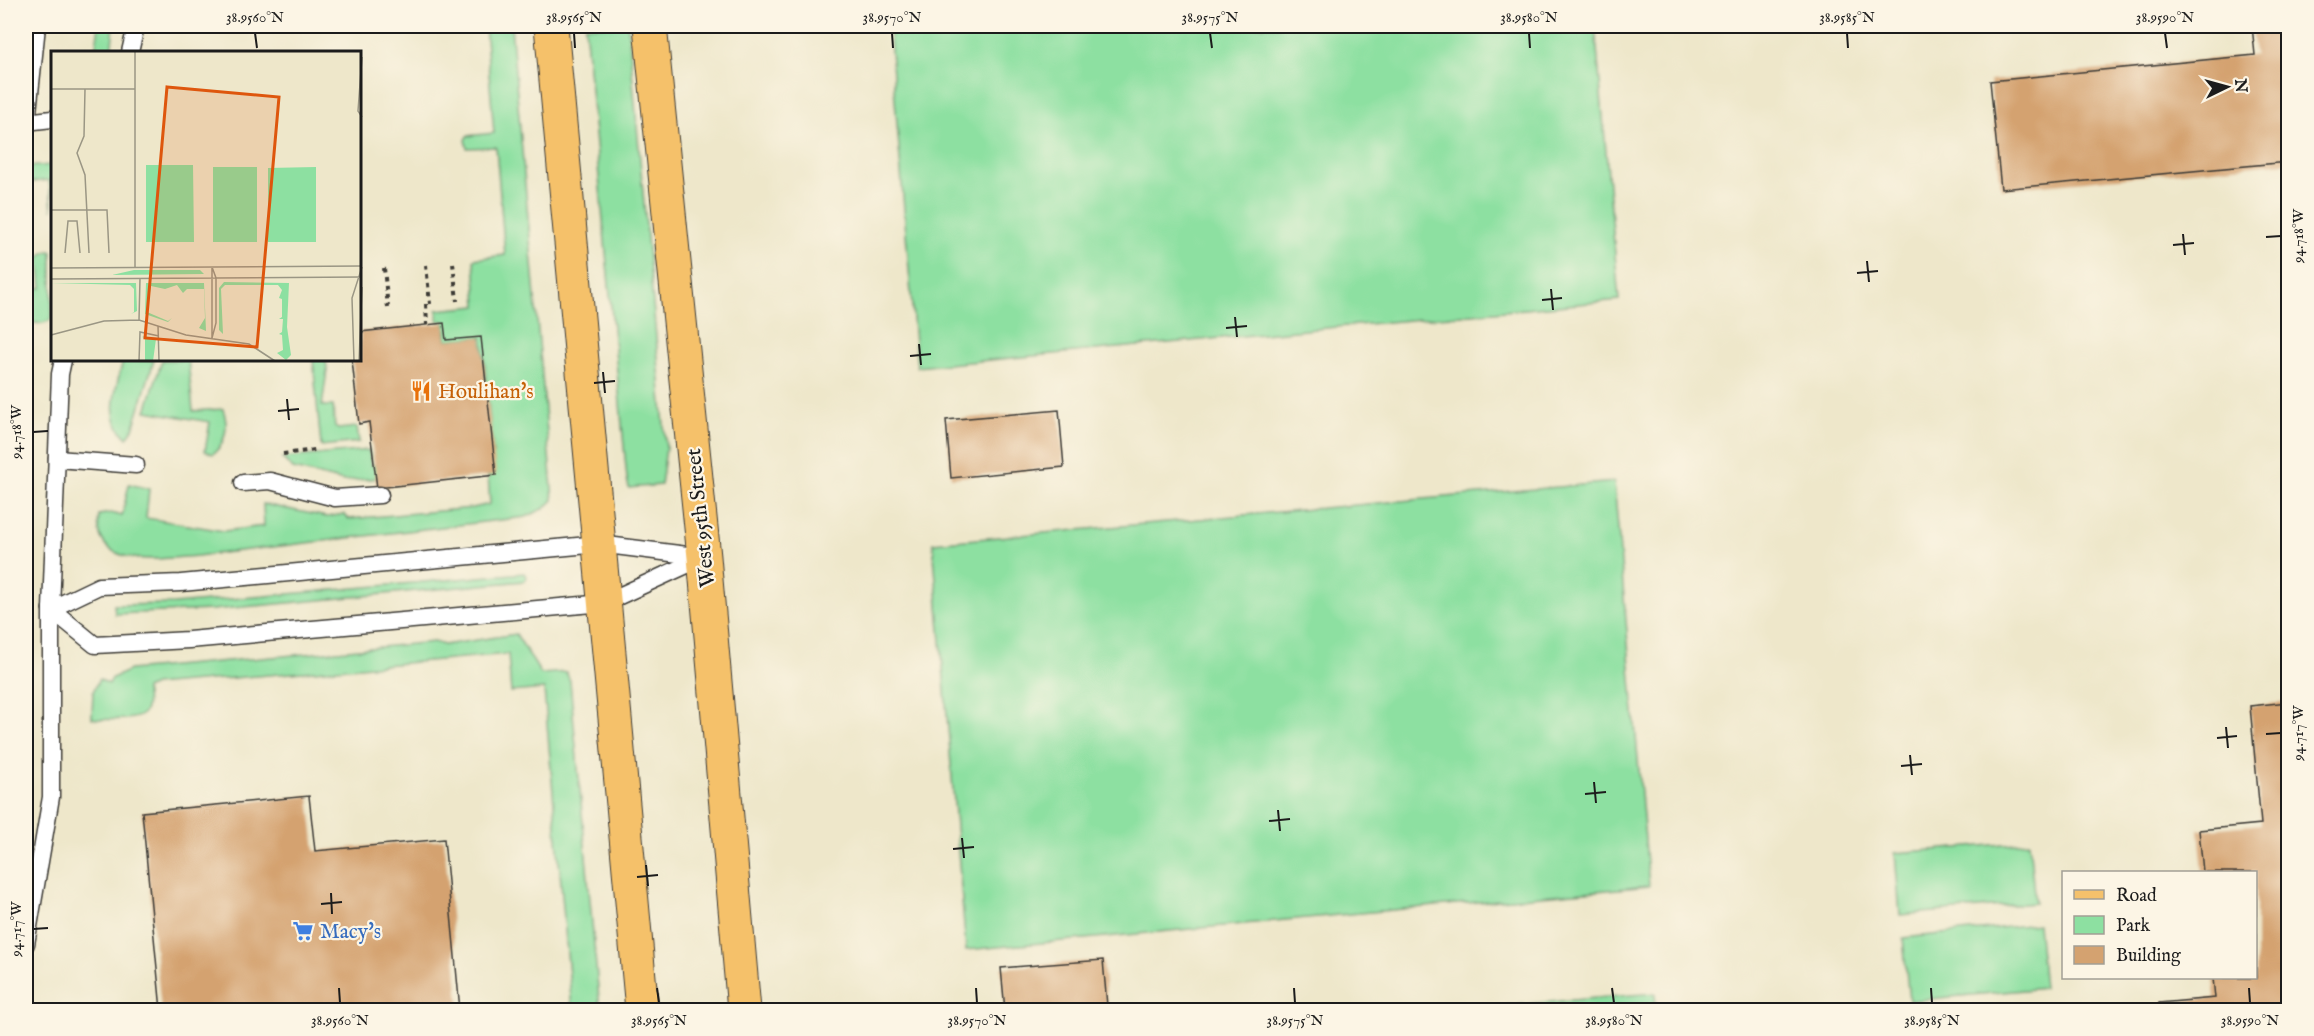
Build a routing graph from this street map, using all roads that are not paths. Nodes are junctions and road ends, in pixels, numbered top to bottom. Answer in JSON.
{"nodes":[{"id":1,"x":37,"y":26,"type":"edge"},
{"id":2,"x":136,"y":26,"type":"edge"},
{"id":3,"x":551,"y":26,"type":"edge"},
{"id":4,"x":650,"y":26,"type":"edge"},
{"id":5,"x":130,"y":51,"type":"edge"},
{"id":6,"x":51,"y":119,"type":"edge"},
{"id":7,"x":26,"y":122,"type":"edge"},
{"id":8,"x":63,"y":362,"type":"edge"},
{"id":9,"x":57,"y":459,"type":"junction"},
{"id":10,"x":136,"y":465,"type":"dead end"},
{"id":11,"x":243,"y":483,"type":"dead end"},
{"id":12,"x":380,"y":495,"type":"dead end"},
{"id":13,"x":599,"y":544,"type":"junction"},
{"id":14,"x":704,"y":557,"type":"junction"},
{"id":15,"x":604,"y":603,"type":"junction"},
{"id":16,"x":51,"y":609,"type":"junction"},
{"id":17,"x":26,"y":944,"type":"edge"},
{"id":18,"x":642,"y":1011,"type":"edge"},
{"id":19,"x":744,"y":1011,"type":"edge"}],
"edges":[{"from":1,"to":7,"type":"lane"},
{"from":2,"to":5,"type":"lane"},
{"from":3,"to":13,"type":"main road"},
{"from":4,"to":14,"type":"main road","name":"West 95th Street"},
{"from":6,"to":7,"type":"lane"},
{"from":8,"to":9,"type":"lane"},
{"from":9,"to":10,"type":"lane"},
{"from":9,"to":16,"type":"lane"},
{"from":11,"to":12,"type":"lane"},
{"from":13,"to":14,"type":"lane"},
{"from":13,"to":15,"type":"main road"},
{"from":13,"to":16,"type":"lane"},
{"from":14,"to":15,"type":"lane"},
{"from":14,"to":19,"type":"main road","name":"West 95th Street"},
{"from":15,"to":16,"type":"lane"},
{"from":15,"to":18,"type":"main road"},
{"from":16,"to":17,"type":"lane"}]}
